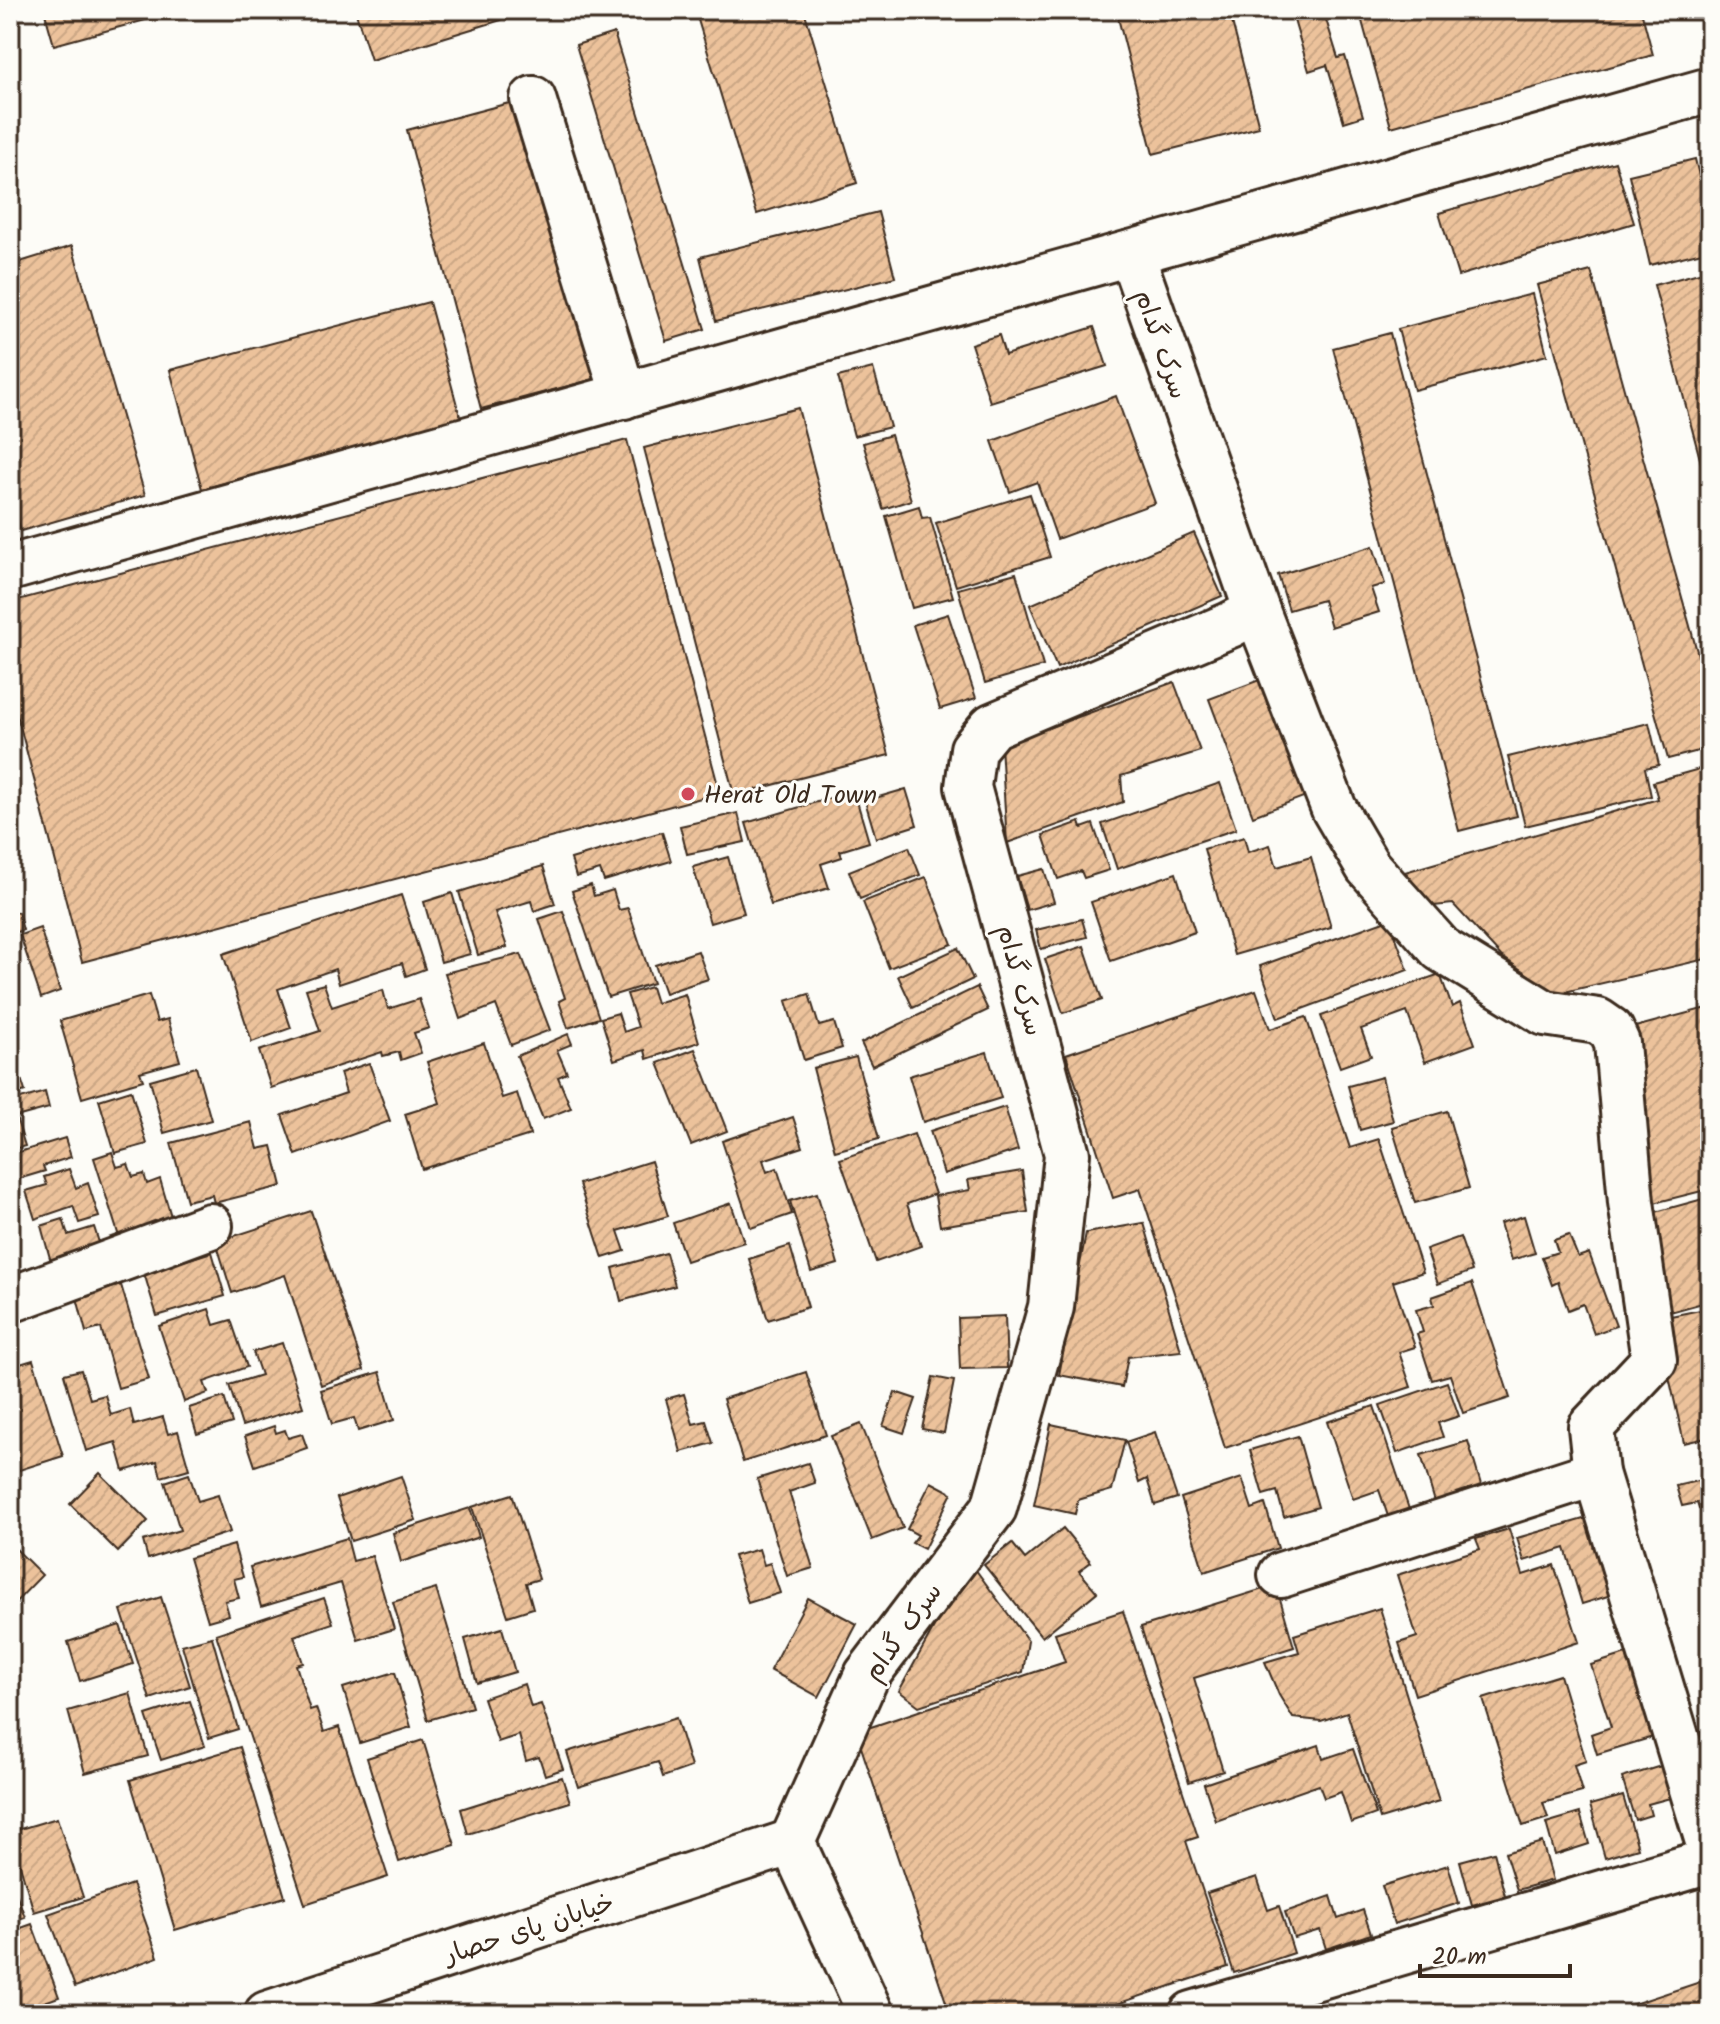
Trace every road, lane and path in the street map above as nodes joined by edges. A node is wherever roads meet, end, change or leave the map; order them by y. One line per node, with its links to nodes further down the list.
1 (1710, 90): 3 (street)
2 (533, 99): 4 (street)
3 (1131, 253): 4 (street); 6 (street, سرک گدام)
4 (624, 396): 5 (street)
5 (10, 568)
6 (1257, 611): 9 (street); 11 (street, سرک گدام)
7 (210, 1226): 8 (street)
8 (10, 1300)
9 (1596, 1473): 10 (street); 12 (street)
10 (1281, 1575)
11 (792, 1842): 14 (street, خیابان پای حصار); 15 (street)
12 (1710, 1848)
13 (1710, 1861): 16 (street)
14 (267, 2014)
15 (871, 2014)
16 (1192, 2014)

